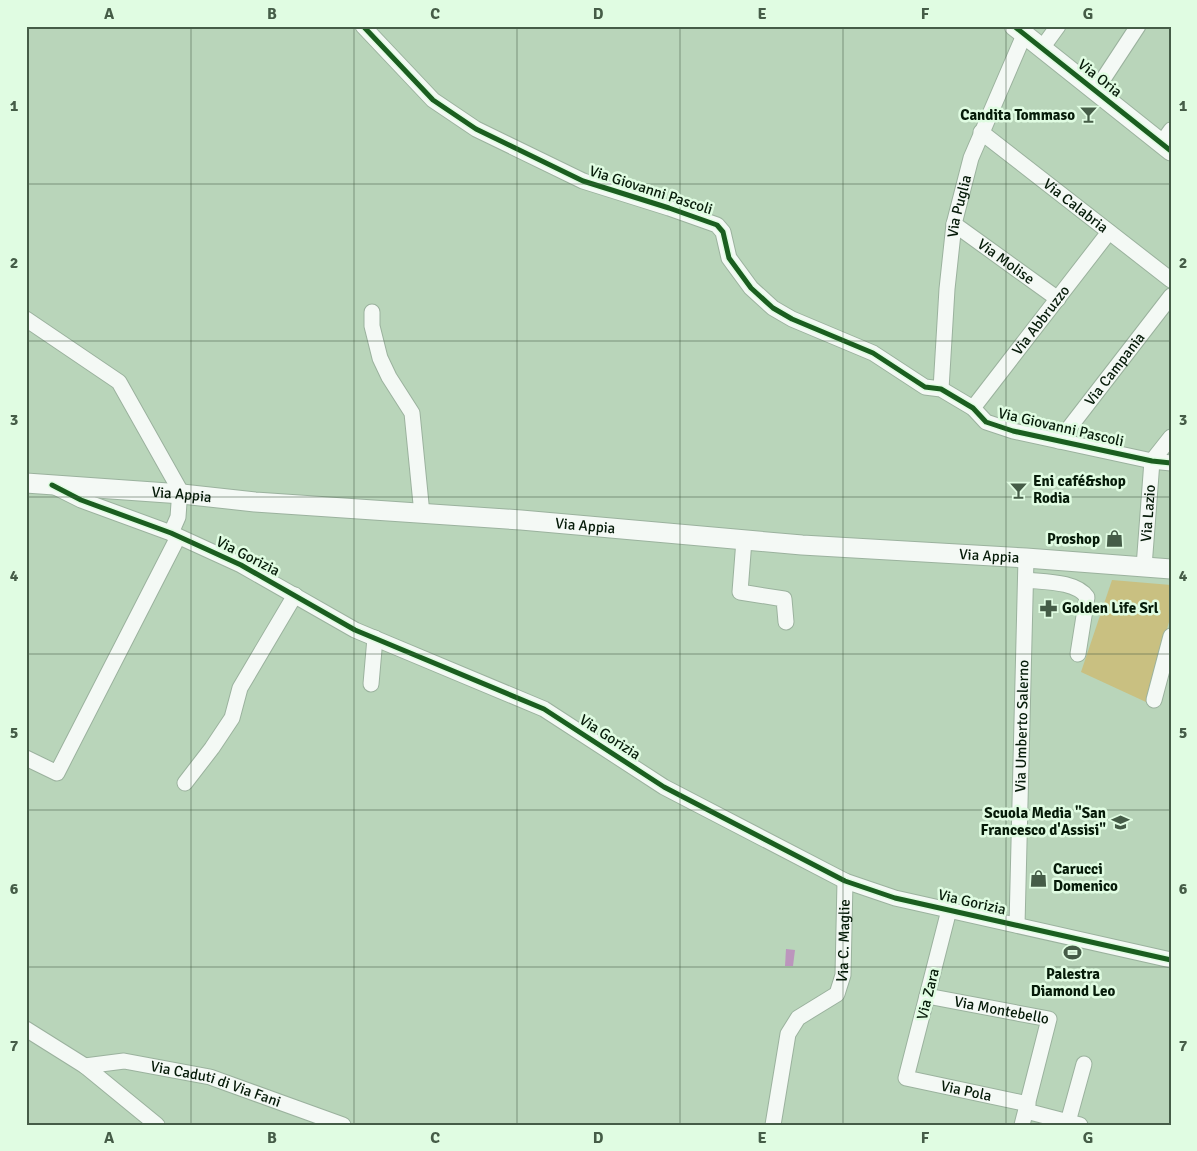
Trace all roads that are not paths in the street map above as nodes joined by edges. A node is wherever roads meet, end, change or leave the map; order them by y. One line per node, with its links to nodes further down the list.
1 (363, 26): 16 (street, Via Giovanni Pascoli)
2 (1058, 26): 5 (street)
3 (1138, 26): 6 (street)
4 (1019, 30): 5 (main road, Via Oria); 7 (street, Via Puglia)
5 (1042, 48): 6 (main road, Via Oria)
6 (1096, 90): 8 (main road, Via Oria)
7 (981, 132): 9 (street, Via Puglia); 10 (street, Via Calabria)
8 (1168, 142)
9 (954, 224): 13 (street, Via Molise); 16 (street, Via Puglia)
10 (1109, 232): 11 (street, Via Calabria); 13 (street, Via Abbruzzo)
11 (1171, 280)
12 (1171, 296): 19 (street, Via Campania)
13 (1058, 299): 17 (street, Via Abbruzzo)
14 (372, 312): 25 (street)
15 (26, 319): 24 (street)
16 (941, 389): 17 (street, Via Giovanni Pascoli)
17 (972, 408): 19 (street, Via Giovanni Pascoli)
18 (1171, 438): 20 (street)
19 (1059, 441): 20 (street, Via Giovanni Pascoli)
20 (1152, 461): 21 (street, Via Giovanni Pascoli); 29 (street, Via Lazio)
21 (1171, 462)
22 (26, 483): 23 (main road, Via Appia)
23 (52, 486): 24 (main road, Via Appia); 26 (street, Via Gorizia)
24 (182, 494): 25 (main road, Via Appia); 26 (street)
25 (422, 514): 27 (main road, Via Appia)
26 (175, 535): 32 (street, Via Gorizia); 40 (street)
27 (744, 540): 28 (main road, Via Appia); 33 (street)
28 (1026, 558): 29 (main road, Via Appia); 31 (street, Via Umberto Salerno)
29 (1144, 567): 30 (main road, Via Appia)
30 (1171, 569)
31 (1026, 580): 36 (street); 44 (street, Via Umberto Salerno)
32 (295, 595): 35 (street, Via Gorizia); 41 (street)
33 (786, 622)
34 (1171, 636): 37 (street)
35 (375, 638): 38 (street); 42 (street, Via Gorizia)
36 (1078, 654)
37 (1167, 667): 39 (street)
38 (371, 684)
39 (1154, 700)
40 (26, 758)
41 (185, 783)
42 (845, 881): 43 (street, Via Gorizia); 55 (street, Via C. Maglie)
43 (949, 910): 44 (street, Via Gorizia); 46 (street, Via Zara)
44 (1017, 925): 45 (street, Via Gorizia)
45 (1171, 960)
46 (927, 996): 50 (street, Via Zara); 51 (street, Via Montebello)
47 (26, 1029): 49 (street)
48 (1084, 1064): 52 (street)
49 (85, 1066): 53 (street); 54 (street, Via Caduti di Via Fani)
50 (906, 1078): 51 (street, Via Pola)
51 (1025, 1113): 52 (street, Via Pola)
52 (1074, 1123)
53 (156, 1125)
54 (343, 1125)
55 (773, 1125)

